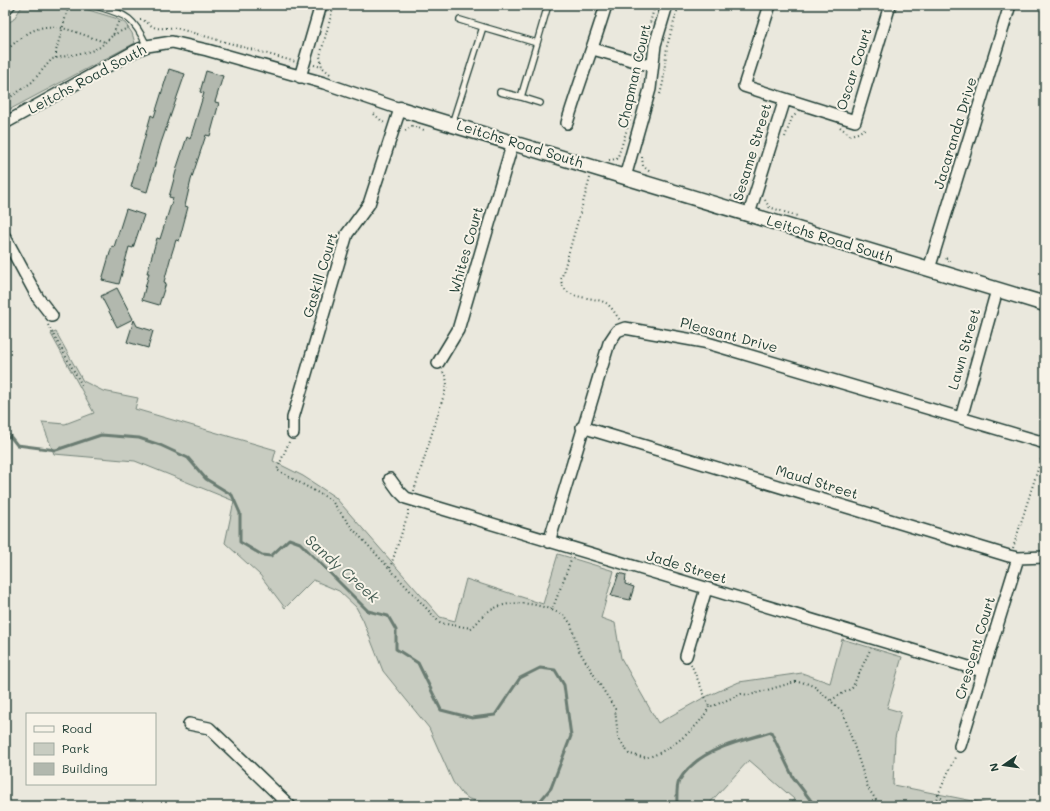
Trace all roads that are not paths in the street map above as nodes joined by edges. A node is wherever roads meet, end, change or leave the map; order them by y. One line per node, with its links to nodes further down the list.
1 (13, 5): 10 (lane)
2 (93, 5): 14 (lane)
3 (321, 5): 17 (street)
4 (548, 5): 13 (lane)
5 (606, 5): 15 (street)
6 (667, 5): 16 (street, Chapman Court)
7 (770, 5): 20 (street)
8 (890, 5): 20 (street, Oscar Court)
9 (1010, 5): 30 (street, Jacaranda Drive)
10 (5, 14)
11 (460, 20): 12 (lane)
12 (483, 27): 13 (lane); 25 (lane)
13 (537, 43): 19 (lane)
14 (147, 46): 17 (street, Leitchs Road South); 23 (street, Leitchs Road South)
15 (593, 49): 16 (street); 24 (street)
16 (647, 64): 27 (street, Chapman Court)
17 (300, 77): 22 (street, Leitchs Road South)
18 (500, 92): 19 (lane)
19 (521, 97): 21 (lane)
20 (785, 99): 28 (street, Sesame Street)
21 (540, 103)
22 (400, 109): 25 (street, Leitchs Road South); 37 (street, Gaskill Court)
23 (5, 123)
24 (567, 123)
25 (452, 124): 26 (street, Leitchs Road South)
26 (513, 142): 27 (street, Leitchs Road South); 34 (street, Whites Court)
27 (625, 177): 28 (street, Leitchs Road South)
28 (748, 214): 30 (street, Leitchs Road South)
29 (5, 237): 33 (street)
30 (929, 269): 31 (street, Leitchs Road South)
31 (997, 290): 32 (street, Leitchs Road South); 35 (street, Lawn Street)
32 (1045, 304)
33 (52, 316)
34 (438, 363)
35 (961, 418): 36 (street, Pleasant Drive); 38 (street, Pleasant Drive)
36 (582, 427): 40 (street); 41 (street, Maud Street)
37 (293, 433)
38 (1045, 443)
39 (390, 479): 40 (street, Jade Street)
40 (549, 542): 43 (street, Jade Street)
41 (1014, 557): 42 (street, Maud Street); 45 (street, Crescent Court)
42 (1045, 557)
43 (706, 589): 44 (street); 45 (street, Jade Street)
44 (686, 656)
45 (982, 671): 47 (street, Crescent Court)
46 (189, 724): 48 (street)
47 (960, 746)
48 (290, 806)

